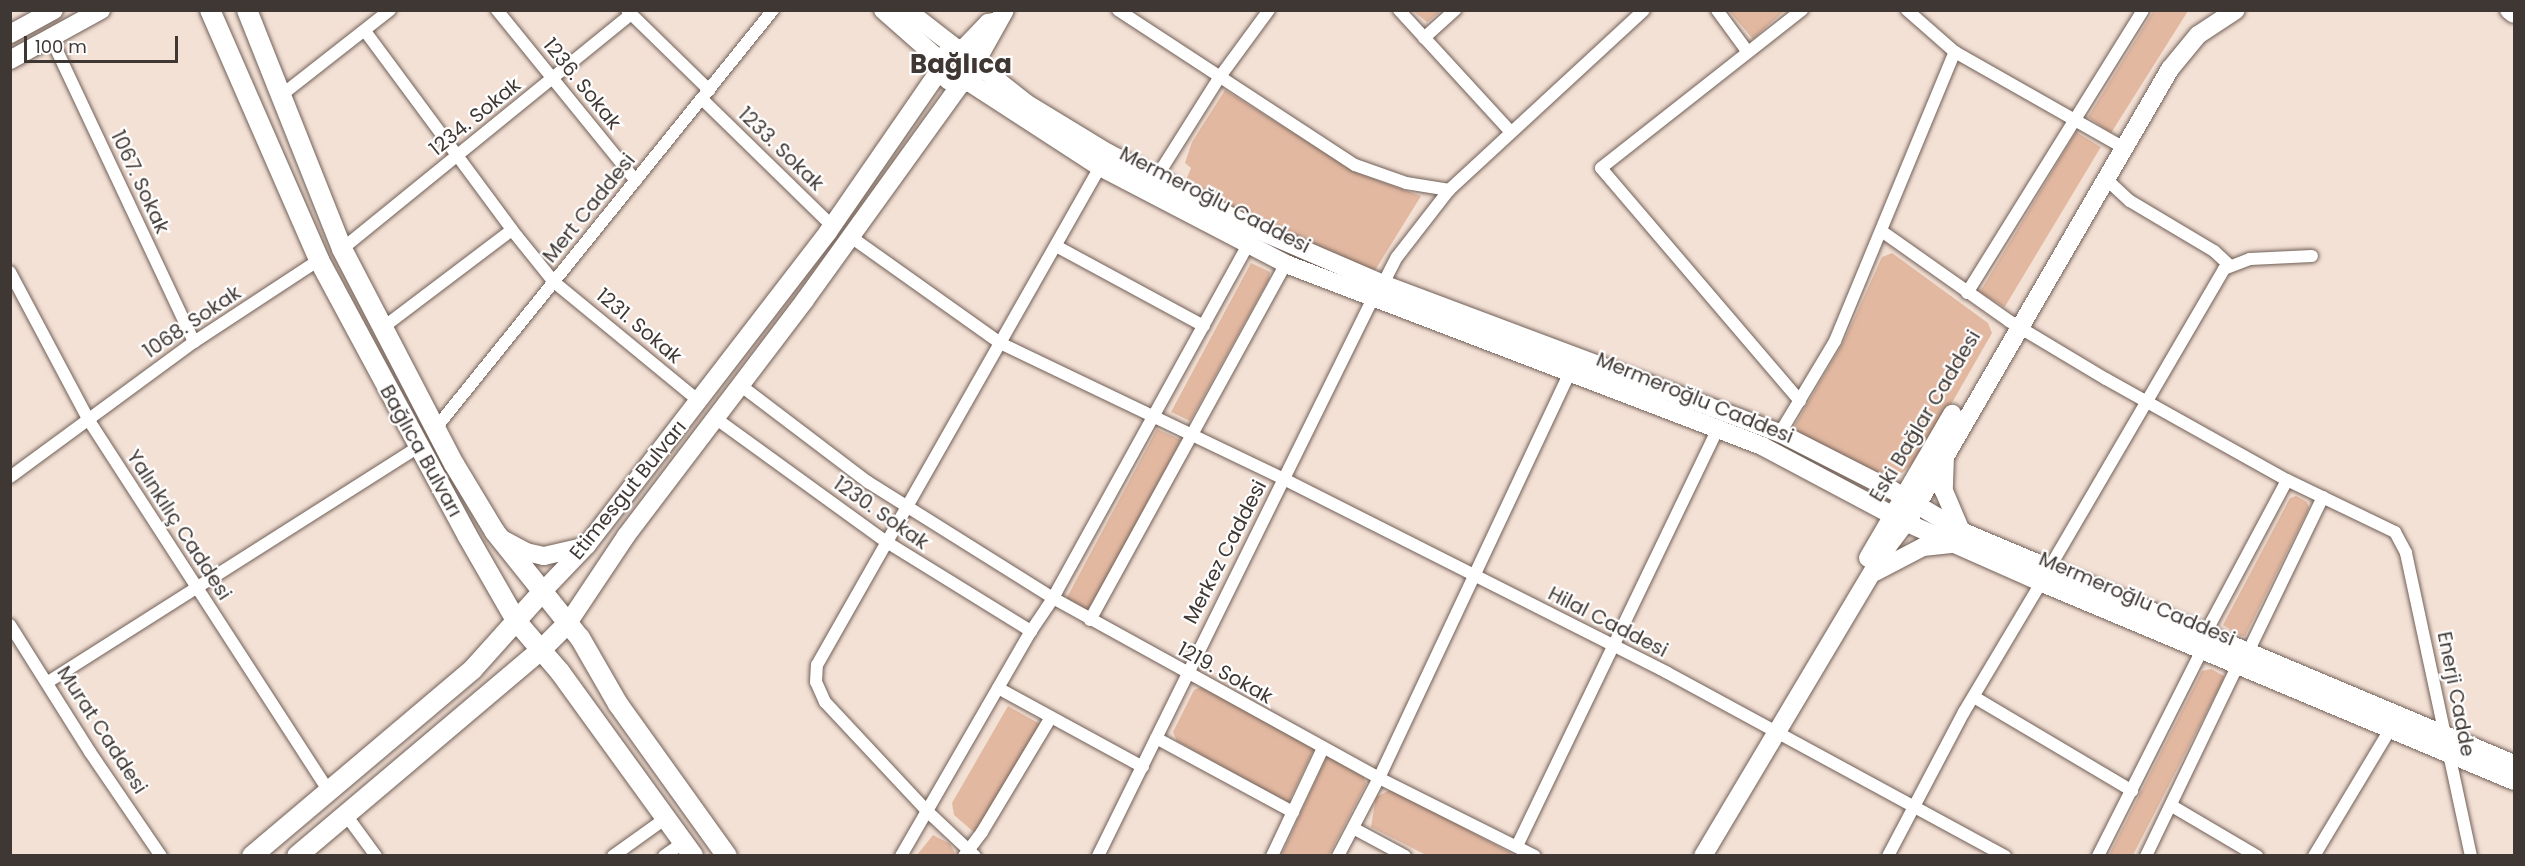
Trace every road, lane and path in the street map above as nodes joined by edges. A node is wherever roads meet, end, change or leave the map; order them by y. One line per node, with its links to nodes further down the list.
1 (54, 10): 26 (main road)
2 (100, 10): 27 (main road)
3 (210, 10): 56 (main road, Bağlıca Bulvarı)
4 (247, 10): 38 (main road, Bağlıca Bulvarı)
5 (390, 10): 25 (street)
6 (497, 10): 35 (street, 1236. Sokak)
7 (773, 10): 37 (street, Mert Caddesi)
8 (883, 10): 33 (main road, Mermeroğlu Caddesi)
9 (907, 10): 31 (main road, Mermeroğlu Caddesi)
10 (1118, 10): 34 (street)
11 (1269, 10): 34 (street)
12 (1399, 10): 28 (street)
13 (1455, 10): 28 (street)
14 (1644, 10): 40 (street, Merkez Caddesi)
15 (1717, 10): 29 (street)
16 (1802, 10): 29 (street)
17 (2143, 10): 39 (street)
18 (2212, 10): 41 (main road, Eski Bağlar Caddesi)
19 (2236, 10): 41 (main road, Eski Bağlar Caddesi)
20 (2509, 10): 23 (main road)
21 (1908, 11): 30 (street)
22 (628, 12): 35 (street, 1234. Sokak); 37 (street, 1233. Sokak)
23 (2514, 14)
24 (1001, 16): 31 (main road)
25 (365, 31): 38 (street); 42 (street, 1231. Sokak)
26 (10, 34)
27 (51, 38): 32 (main road); 66 (street, 1067. Sokak)
28 (1424, 38): 40 (street)
29 (1747, 51): 71 (street)
30 (1955, 52): 39 (street); 50 (street)
31 (969, 55): 33 (main road, Etimesgut Bulvarı); 36 (main road, Etimesgut Bulvarı); 44 (main road, Mermeroğlu Caddesi)
32 (10, 60)
33 (941, 65): 36 (main road, Mermeroğlu Caddesi); 48 (main road, Etimesgut Bulvarı)
34 (1219, 78): 44 (street); 47 (street)
35 (553, 79): 42 (street, 1234. Sokak); 46 (street, 1236. Sokak)
36 (964, 84): 43 (main road, Mermeroğlu Caddesi); 51 (main road, Etimesgut Bulvarı)
37 (705, 95): 46 (street, Mert Caddesi); 48 (street, 1233. Sokak)
38 (279, 97): 54 (main road, Bağlıca Bulvarı)
39 (2074, 119): 41 (street); 62 (street)
40 (1509, 130): 47 (street, Merkez Caddesi)
41 (2118, 144): 45 (main road, Eski Bağlar Caddesi); 63 (main road, Eski Bağlar Caddesi)
42 (458, 157): 49 (street, 1231. Sokak); 54 (street, 1234. Sokak)
43 (1100, 167): 52 (street); 53 (main road, Mermeroğlu Caddesi)
44 (1156, 178): 61 (main road, Mermeroğlu Caddesi)
45 (2104, 178): 58 (street); 63 (main road, Eski Bağlar Caddesi)
46 (636, 181): 60 (street, Mert Caddesi)
47 (1449, 190): 61 (street, Merkez Caddesi)
48 (832, 226): 70 (main road, Etimesgut Bulvarı)
49 (512, 230): 60 (street, 1231. Sokak); 65 (street)
50 (1883, 232): 62 (street); 71 (street)
51 (851, 237): 67 (street, Hilal Caddesi); 69 (main road, Etimesgut Bulvarı)
52 (1056, 246): 64 (street); 67 (street)
53 (1247, 247): 57 (main road, Mermeroğlu Caddesi); 64 (street)
54 (342, 249): 65 (main road, Bağlıca Bulvarı)
55 (2312, 256): 58 (street)
56 (319, 260): 66 (street, 1068. Sokak); 80 (main road, Bağlıca Bulvarı)
57 (1286, 264): 61 (main road, Mermeroğlu Caddesi); 79 (street)
58 (2228, 264): 72 (street)
59 (10, 272): 74 (street, Yalınkılıç Caddesi)
60 (554, 282): 70 (street, 1231. Sokak); 77 (street, Mert Caddesi)
61 (1378, 291): 68 (main road, Mermeroğlu Caddesi); 78 (main road, Mermeroğlu Caddesi); 83 (street, Merkez Caddesi)
62 (1967, 293): 63 (street)
63 (2013, 324): 72 (street); 81 (main road, Eski Bağlar Caddesi); 86 (main road, Eski Bağlar Caddesi)
64 (1204, 326): 73 (street)
65 (381, 329): 77 (main road, Bağlıca Bulvarı)
66 (194, 342): 74 (street, 1068. Sokak)
67 (1000, 343): 73 (street, Hilal Caddesi); 87 (street)
68 (1570, 373): 76 (main road, Mermeroğlu Caddesi); 93 (street)
69 (740, 385): 75 (main road, Etimesgut Bulvarı); 87 (street, 1219. Sokak)
70 (699, 401): 92 (main road, Etimesgut Bulvarı)
71 (1800, 401): 78 (street)
72 (2147, 402): 84 (street); 95 (street)
73 (1156, 417): 79 (street, Hilal Caddesi); 98 (street)
74 (88, 418): 82 (street, 1068. Sokak); 96 (street, Yalınkılıç Caddesi)
75 (715, 418): 91 (street, 1230. Sokak); 101 (main road, Etimesgut Bulvarı)
76 (1719, 427): 88 (main road, Mermeroğlu Caddesi); 105 (street)
77 (435, 429): 89 (main road, Bağlıca Bulvarı)
78 (1780, 433): 86 (main road, Mermeroğlu Caddesi)
79 (1192, 435): 83 (street, Hilal Caddesi); 99 (street)
80 (417, 448): 96 (street); 100 (main road, Bağlıca Bulvarı)
81 (1946, 449): 86 (main road, Eski Bağlar Caddesi); 90 (main road)
82 (10, 477)
83 (1284, 479): 93 (street, Hilal Caddesi); 110 (street, Merkez Caddesi)
84 (2287, 480): 85 (street); 104 (street)
85 (2323, 497): 108 (street); 118 (street, Enerji Cadde)
86 (1909, 499): 88 (main road, Eski Bağlar Caddesi); 90 (main road, Mermeroğlu Caddesi)
87 (905, 507): 91 (street); 98 (street, 1219. Sokak)
88 (1898, 519): 90 (main road, Mermeroğlu Caddesi); 94 (main road); 115 (main road, Eski Bağlar Caddesi)
89 (495, 532): 92 (main road); 97 (main road, Bağlıca Bulvarı)
90 (1958, 537): 94 (main road); 95 (main road, Mermeroğlu Caddesi)
91 (885, 541): 103 (street, 1230. Sokak); 128 (street)
92 (587, 545): 97 (main road, Etimesgut Bulvarı)
93 (1474, 575): 105 (street, Hilal Caddesi); 122 (street)
94 (1871, 575): 115 (main road)
95 (2046, 575): 104 (main road, Mermeroğlu Caddesi); 107 (main road, Mermeroğlu Caddesi); 113 (street)
96 (196, 587): 111 (street); 124 (street, Yalınkılıç Caddesi)
97 (543, 591): 100 (main road, Etimesgut Bulvarı); 101 (main road, Bağlıca Bulvarı)
98 (1053, 598): 99 (street, 1219. Sokak); 103 (street)
99 (1090, 620): 110 (street, 1219. Sokak)
100 (517, 622): 106 (main road, Bağlıca Bulvarı); 124 (main road, Etimesgut Bulvarı)
101 (568, 623): 106 (main road, Etimesgut Bulvarı); 142 (main road, Bağlıca Bulvarı)
102 (10, 625): 111 (street, Murat Caddesi)
103 (1031, 631): 112 (street)
104 (2206, 632): 108 (main road, Mermeroğlu Caddesi)
105 (1612, 645): 115 (street, Hilal Caddesi); 133 (street)
106 (541, 650): 130 (main road, Etimesgut Bulvarı); 131 (main road, Bağlıca Bulvarı)
107 (2202, 650): 109 (main road, Mermeroğlu Caddesi); 125 (street)
108 (2249, 650): 118 (main road, Mermeroğlu Caddesi)
109 (2238, 666): 116 (main road, Mermeroğlu Caddesi); 127 (street)
110 (1185, 674): 117 (street, Merkez Caddesi); 119 (street, 1219. Sokak)
111 (48, 682): 136 (street, Murat Caddesi)
112 (998, 688): 114 (street); 128 (street)
113 (1974, 697): 125 (street); 126 (street)
114 (1051, 717): 121 (street); 135 (street)
115 (1773, 728): 126 (street, Hilal Caddesi); 149 (main road, Eski Bağlar Caddesi); 150 (main road)
116 (2391, 728): 118 (main road, Mermeroğlu Caddesi); 156 (street)
117 (1156, 738): 121 (street, Merkez Caddesi); 129 (street)
118 (2446, 743): 120 (main road, Mermeroğlu Caddesi); 123 (main road, Mermeroğlu Caddesi); 157 (street, Enerji Cadde)
119 (1323, 748): 122 (street, 1219. Sokak); 129 (street)
120 (2514, 764)
121 (1143, 767): 144 (street, Merkez Caddesi)
122 (1379, 778): 132 (street); 133 (street, 1219. Sokak)
123 (2514, 781)
124 (329, 791): 137 (main road, Etimesgut Bulvarı)
125 (2132, 791): 153 (street)
126 (1913, 804): 151 (street); 152 (street, Hilal Caddesi)
127 (2172, 806): 154 (street); 155 (street)
128 (927, 811): 135 (street); 143 (street)
129 (1293, 812): 145 (street)
130 (346, 815): 138 (main road, Etimesgut Bulvarı); 139 (street)
131 (666, 818): 134 (main road, Bağlıca Bulvarı); 140 (street)
132 (1353, 828): 146 (street); 147 (street)
133 (1517, 846): 148 (street, 1219. Sokak)
134 (688, 849): 141 (street)
135 (970, 854)
136 (161, 855)
137 (252, 855)
138 (297, 855)
139 (376, 855)
140 (613, 855)
141 (664, 855)
142 (727, 855)
143 (900, 855)
144 (1098, 855)
145 (1272, 855)
146 (1338, 855)
147 (1405, 855)
148 (1535, 855)
149 (1691, 855)
150 (1703, 855)
151 (1888, 855)
152 (2005, 855)
153 (2098, 855)
154 (2146, 855)
155 (2257, 855)
156 (2313, 855)
157 (2471, 855)

